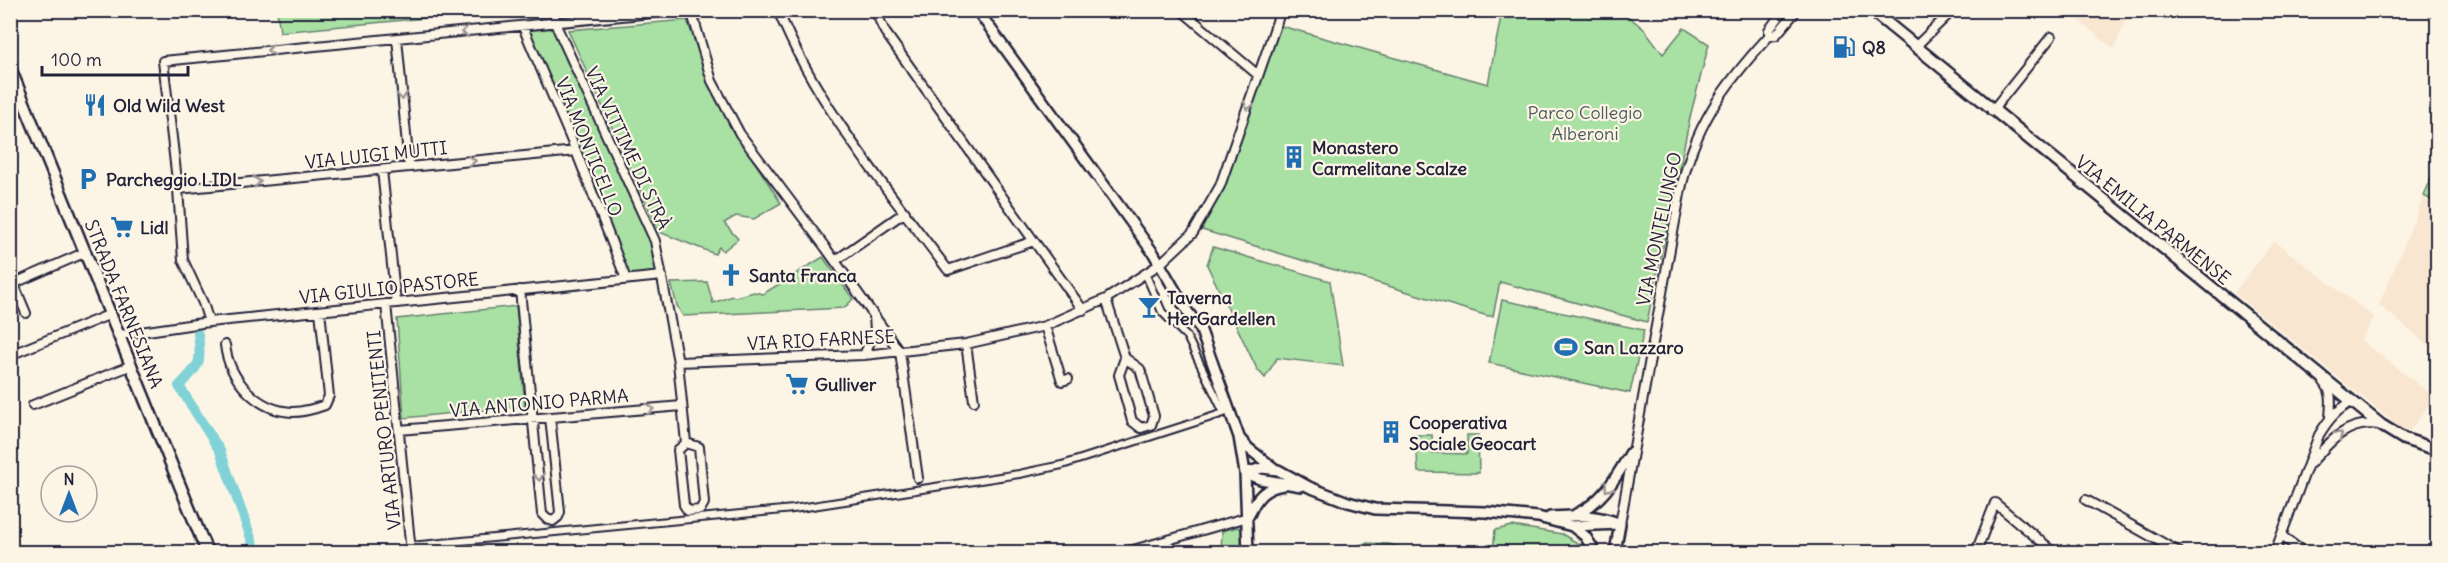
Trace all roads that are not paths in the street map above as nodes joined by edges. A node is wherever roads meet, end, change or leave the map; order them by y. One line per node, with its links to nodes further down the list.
1 (554, 10): 13 (street, VIA VITTIME DI STRÀ)
2 (683, 10): 13 (street)
3 (691, 10): 29 (street)
4 (778, 10): 26 (street)
5 (875, 10): 27 (street)
6 (977, 10): 30 (street)
7 (1181, 10): 20 (street)
8 (1281, 10): 20 (street, VIA RIO FARNESE)
9 (1784, 10): 15 (street, VIA MONTELUNGO)
10 (1797, 10): 15 (street, VIA MONTELUNGO)
11 (1871, 10): 18 (main road, VIA EMILIA PARMENSE)
12 (1953, 10): 18 (street)
13 (555, 23): 14 (street); 32 (street, VIA VITTIME DI STRÀ)
14 (523, 27): 17 (street, one-way to 17); 22 (street, VIA MONTICELLO)
15 (1769, 36): 70 (street, VIA MONTELUNGO)
16 (2051, 37): 21 (street)
17 (397, 38): 23 (street, one-way to 23); 25 (street, one-way to 25)
18 (1915, 47): 21 (main road, VIA EMILIA PARMENSE)
19 (10, 68): 28 (main road, STRADA FARNESIANA)
20 (1258, 75): 30 (street, VIA RIO FARNESE, one-way to 30)
21 (1992, 111): 55 (main road, VIA EMILIA PARMENSE)
22 (576, 151): 23 (street, VIA LUIGI MUTTI, one-way to 22); 33 (street, VIA MONTICELLO)
23 (409, 167): 24 (street, VIA LUIGI MUTTI)
24 (382, 170): 25 (street, VIA LUIGI MUTTI, one-way to 24); 37 (street)
25 (178, 189): 44 (street)
26 (904, 212): 27 (street); 29 (street)
27 (1034, 241): 40 (street)
28 (86, 252): 34 (street); 42 (main road, STRADA FARNESIANA)
29 (835, 261): 43 (street)
30 (1160, 264): 31 (street, VIA RIO FARNESE); 66 (street)
31 (1145, 273): 36 (street, VIA RIO FARNESE); 85 (street)
32 (662, 276): 33 (street, VIA GIULIO PASTORE); 53 (street, VIA VITTIME DI STRÀ)
33 (626, 279): 35 (street, VIA GIULIO PASTORE)
34 (12, 281): 41 (street)
35 (520, 290): 37 (street, VIA GIULIO PASTORE); 63 (street)
36 (1106, 299): 40 (street, VIA RIO FARNESE); 52 (street)
37 (396, 303): 38 (street, VIA GIULIO PASTORE)
38 (386, 304): 39 (street, VIA GIULIO PASTORE); 65 (street, VIA ARTURO PENITENTI)
39 (320, 310): 44 (street, VIA GIULIO PASTORE); 48 (street)
40 (1083, 310): 45 (street, VIA RIO FARNESE)
41 (26, 313)
42 (111, 314): 46 (main road, STRADA FARNESIANA); 50 (street)
43 (873, 315): 49 (street); 51 (street)
44 (209, 322): 46 (street, VIA GIULIO PASTORE)
45 (1045, 326): 47 (street, VIA RIO FARNESE); 56 (street)
46 (120, 334): 54 (main road, STRADA FARNESIANA)
47 (966, 344): 49 (street, VIA RIO FARNESE); 57 (street)
48 (225, 345)
49 (900, 352): 51 (street, VIA RIO FARNESE); 75 (street)
50 (10, 355)
51 (864, 355): 53 (street, VIA RIO FARNESE)
52 (1125, 358): 52 (street)
53 (678, 362): 60 (street, VIA VITTIME DI STRÀ)
54 (132, 365): 59 (street); 86 (main road, STRADA FARNESIANA)
55 (2317, 374): 58 (main road, VIA EMILIA PARMENSE); 62 (street)
56 (1068, 379)
57 (974, 401)
58 (2352, 402): 62 (street); 64 (main road, VIA EMILIA PARMENSE)
59 (33, 405)
60 (682, 406): 61 (street, VIA ANTONIO PARMA, one-way to 60); 67 (street, VIA VITTIME DI STRÀ)
61 (550, 417): 63 (street, VIA ANTONIO PARMA); 63 (street, one-way to 61)
62 (2330, 417): 72 (street)
63 (533, 419): 65 (street, VIA ANTONIO PARMA)
64 (2381, 425): 68 (main road, VIA EMILIA PARMENSE); 72 (street, one-way to 64)
65 (399, 430): 85 (street, VIA ARTURO PENITENTI)
66 (1239, 437): 73 (street); 74 (street)
67 (686, 443): 67 (street, VIA VITTIME DI STRÀ)
68 (2420, 446): 69 (main road, VIA EMILIA PARMENSE); 71 (main road, VIA EMILIA PARMENSE)
69 (2438, 450)
70 (1631, 452): 79 (street, one-way to 79); 82 (street, VIA MONTELUNGO)
71 (2438, 459)
72 (2308, 467): 84 (street)
73 (1278, 471): 74 (street); 77 (street)
74 (1245, 473): 76 (street); 80 (street)
75 (918, 478)
76 (1287, 484): 77 (street); 80 (street)
77 (1309, 487): 81 (street)
78 (2086, 500): 93 (street)
79 (1576, 514): 81 (street); 82 (street)
80 (1248, 517): 87 (street); 88 (street)
81 (1538, 517): 83 (street)
82 (1620, 524): 83 (street); 90 (street)
83 (1572, 526): 89 (street)
84 (2282, 536): 94 (street); 95 (street)
85 (411, 549)
86 (207, 552)
87 (1126, 552)
88 (1248, 552)
89 (1595, 552)
90 (1615, 552)
91 (1976, 552): 92 (street)
92 (2054, 552)
93 (2179, 552)
94 (2275, 552)
95 (2303, 552)

